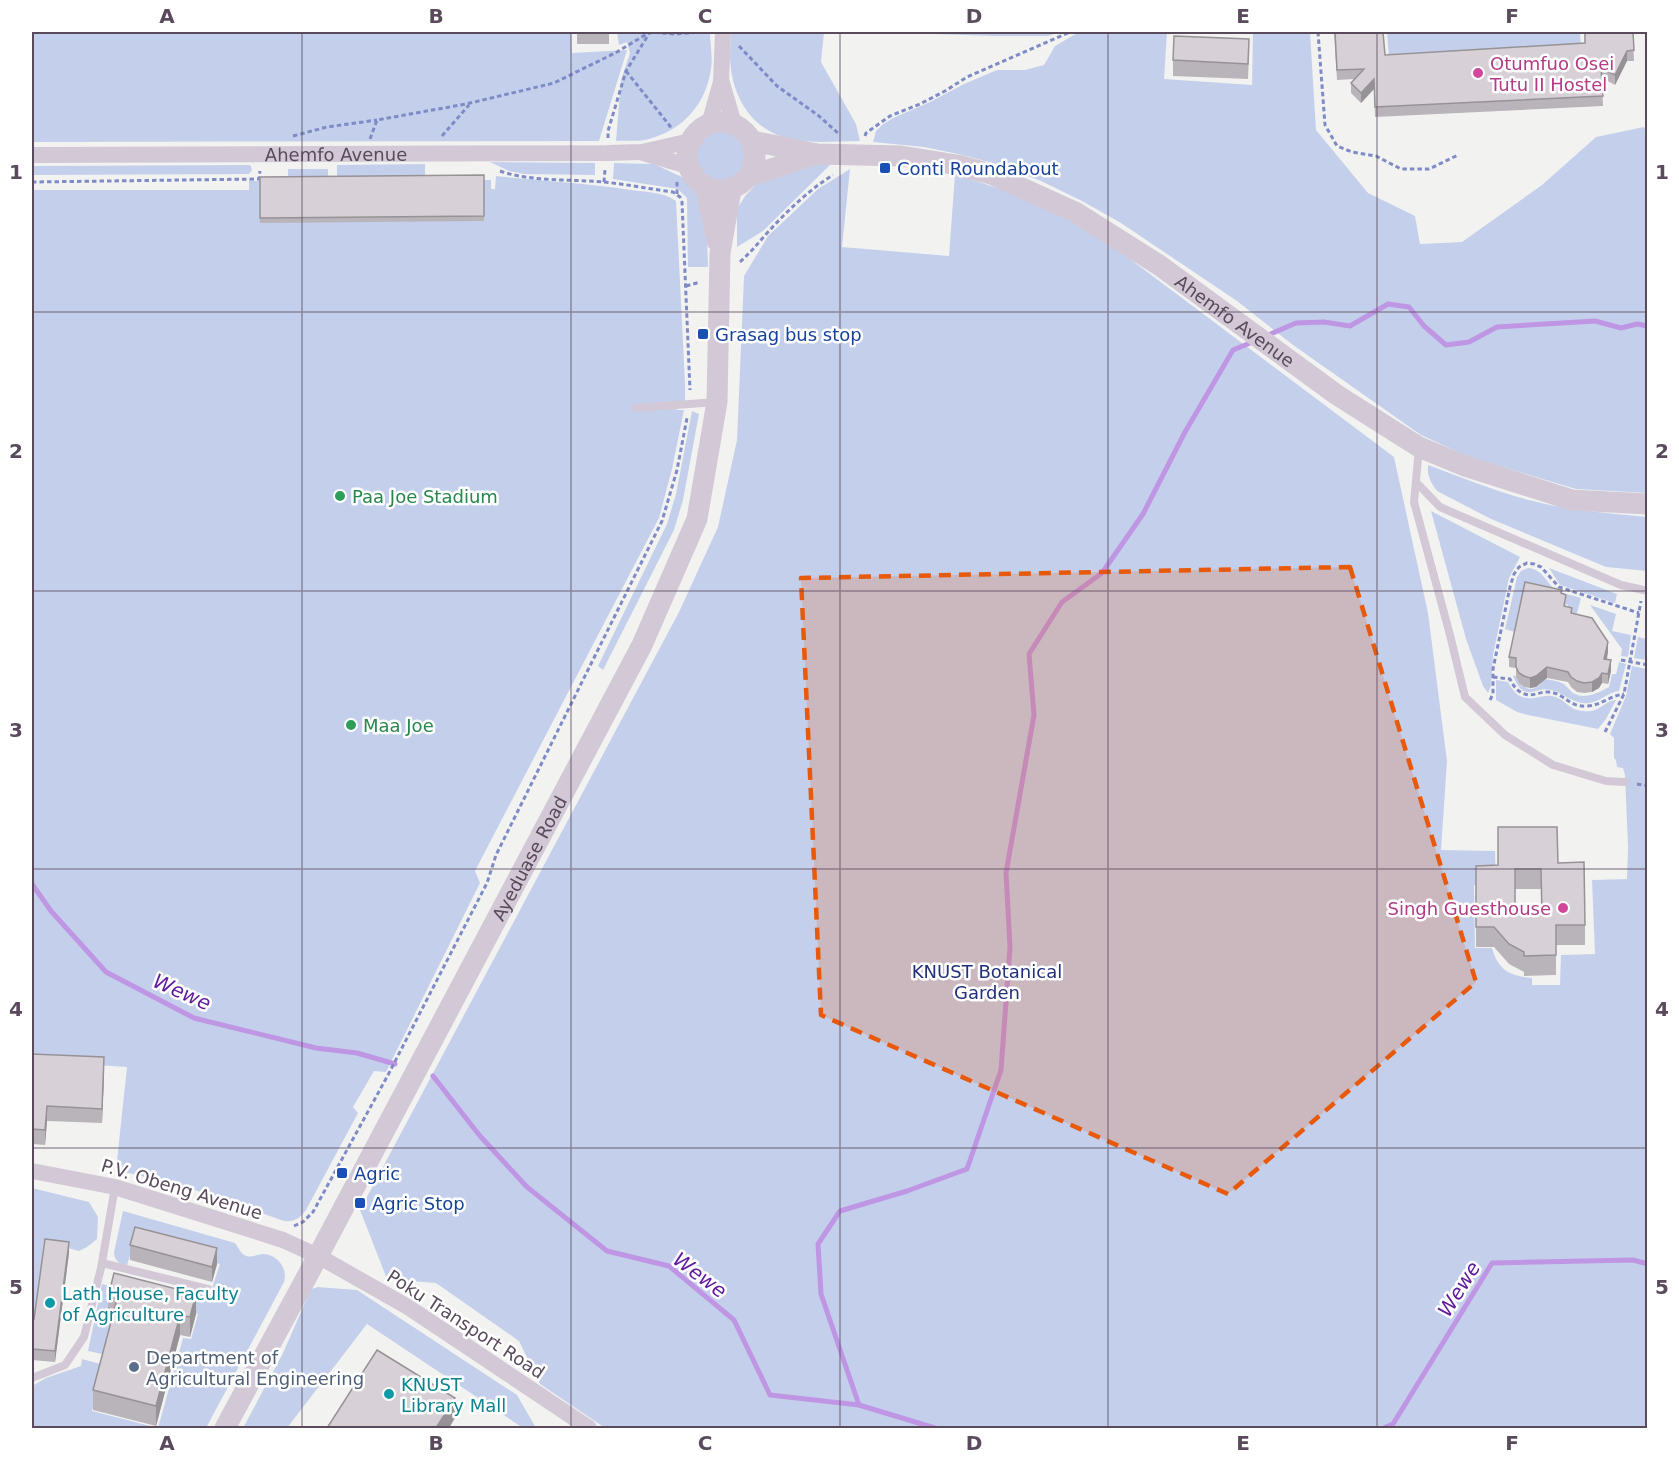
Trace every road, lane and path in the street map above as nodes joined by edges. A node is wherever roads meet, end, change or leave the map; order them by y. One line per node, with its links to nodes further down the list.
1 (650, 32): 2 (path); 6 (path); 8 (path)
2 (700, 32)
3 (1070, 32): 21 (path)
4 (1318, 32): 20 (path)
5 (727, 35): 7 (street); 21 (path)
6 (626, 71): 13 (path); 15 (path)
7 (721, 82): 9 (street); 10 (street)
8 (377, 120): 11 (path); 19 (path)
9 (709, 124): 10 (street); 13 (street)
10 (734, 124): 12 (street)
11 (286, 138)
12 (752, 141): 17 (street, Ahemfo Avenue); 25 (street)
13 (683, 143): 14 (street, Ahemfo Avenue); 22 (street)
14 (642, 152): 15 (street, Ahemfo Avenue); 22 (street, Ahemfo Avenue)
15 (607, 153): 19 (street, Ahemfo Avenue); 27 (path)
16 (261, 154): 18 (street, Ahemfo Avenue); 19 (street, Ahemfo Avenue); 26 (path)
17 (817, 154): 21 (street, Ahemfo Avenue); 25 (street, Ahemfo Avenue)
18 (32, 155)
19 (365, 155)
20 (1458, 155)
21 (863, 156): 36 (street, Ahemfo Avenue)
22 (688, 166): 28 (street)
23 (498, 171): 27 (path)
24 (833, 174): 31 (path)
25 (750, 176): 29 (street)
26 (32, 182)
27 (604, 182): 32 (path)
28 (706, 188): 29 (street); 30 (street, Ayeduase Road)
29 (731, 190): 30 (street, Ayeduase Road)
30 (720, 253): 31 (street, Ayeduase Road)
31 (720, 277): 32 (path); 33 (street, Ayeduase Road)
32 (685, 286): 34 (path)
33 (717, 402): 34 (lane); 52 (street, Ayeduase Road)
34 (690, 403): 35 (lane); 51 (path)
35 (636, 408)
36 (1419, 447): 37 (lane); 38 (street, Ahemfo Avenue)
37 (1416, 482): 39 (lane); 48 (lane)
38 (1647, 504)
39 (1645, 590): 40 (path)
40 (1639, 613): 42 (path); 44 (path)
41 (1621, 660): 42 (path)
42 (1630, 662): 43 (path); 45 (path)
43 (1647, 665)
44 (1493, 677): 45 (path); 46 (path)
45 (1624, 694): 47 (path)
46 (1490, 700)
47 (1605, 732)
48 (1625, 782)
49 (32, 1171): 50 (street, P.V. Obeng Avenue)
50 (116, 1186): 51 (street, P.V. Obeng Avenue); 53 (lane)
51 (283, 1240): 52 (street, P.V. Obeng Avenue)
52 (318, 1256): 56 (street, Ayeduase Road); 57 (street, Poku Transport Road)
53 (102, 1263): 54 (lane); 55 (lane)
54 (208, 1289)
55 (32, 1378)
56 (225, 1428)
57 (589, 1428)

